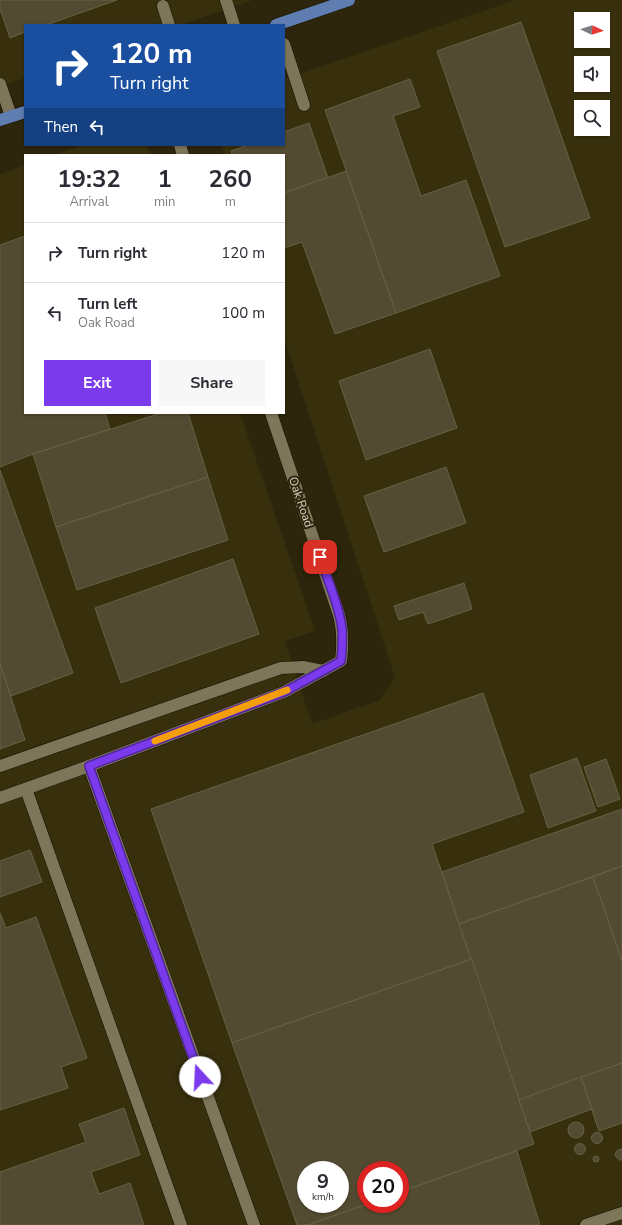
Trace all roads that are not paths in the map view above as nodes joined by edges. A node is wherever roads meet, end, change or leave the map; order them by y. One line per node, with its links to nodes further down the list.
1 (226, 0): 5 (street)
2 (349, 0): 6 (main road)
3 (163, 6): 4 (street)
4 (169, 24)
5 (234, 24)
6 (280, 24)
7 (285, 47): 9 (street)
8 (0, 84): 11 (street)
9 (304, 105)
10 (24, 112): 11 (main road)
11 (6, 118)
12 (271, 414): 13 (street, Oak Road)
13 (323, 670): 14 (street); 15 (street)
14 (0, 766)
15 (89, 766): 16 (street); 20 (street)
16 (26, 789): 17 (street); 19 (street)
17 (0, 798)
18 (622, 1213): 21 (street)
19 (181, 1225)
20 (254, 1225)
21 (586, 1225)

